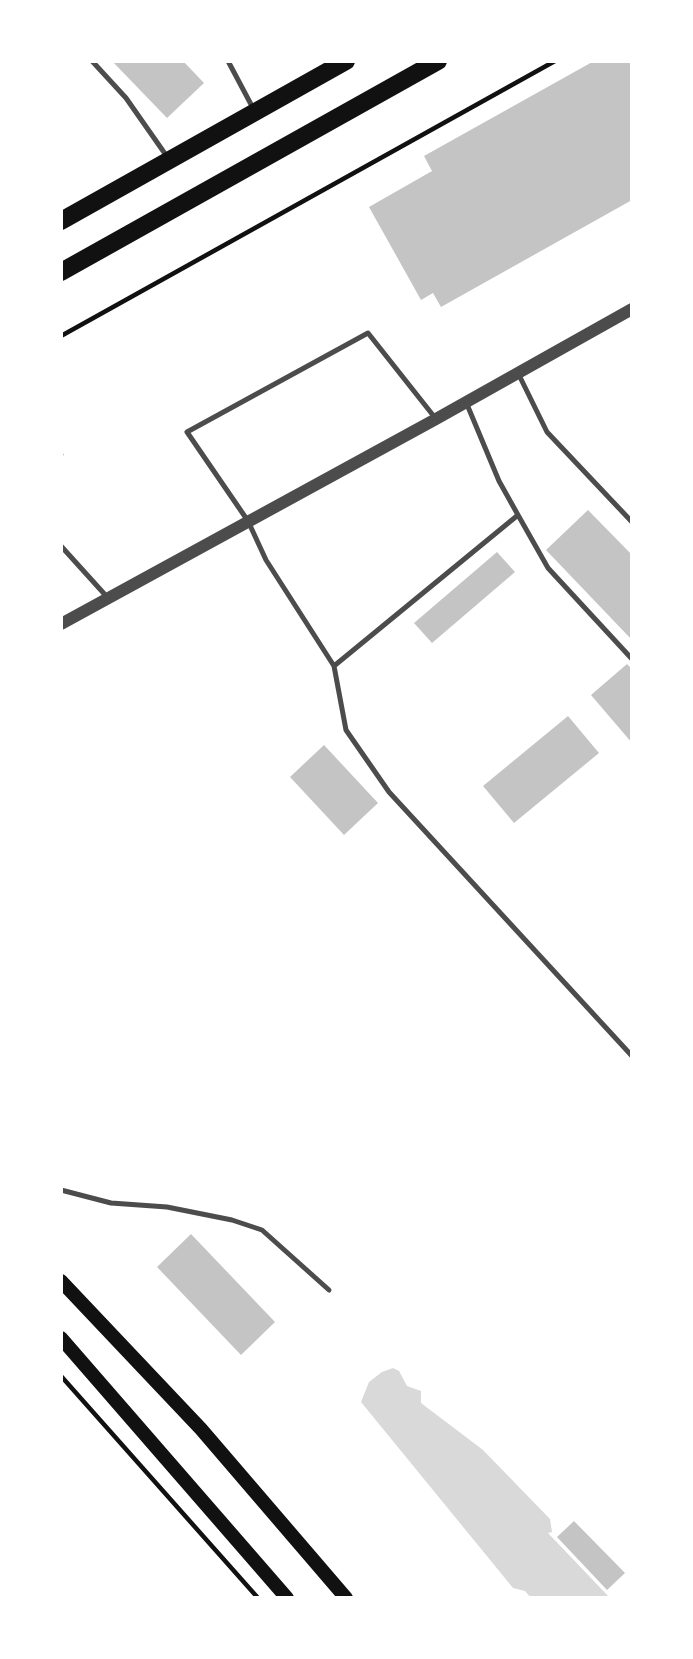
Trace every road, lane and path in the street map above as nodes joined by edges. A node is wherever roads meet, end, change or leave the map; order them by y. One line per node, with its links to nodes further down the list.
1 (92, 61): 7 (lane)
2 (228, 61): 6 (lane)
3 (346, 61): 6 (main road)
4 (438, 61): 9 (main road)
5 (555, 61): 11 (path)
6 (255, 113): 7 (main road)
7 (170, 161): 8 (main road)
8 (61, 221)
9 (61, 272)
10 (632, 309): 12 (street)
11 (61, 336)
12 (518, 373): 13 (street); 17 (lane)
13 (466, 402): 14 (street); 15 (lane)
14 (436, 419): 16 (street); 16 (lane)
15 (518, 515): 21 (lane); 22 (lane)
16 (248, 522): 19 (street); 22 (lane)
17 (632, 522)
18 (61, 546): 19 (lane)
19 (108, 598): 20 (street)
20 (61, 624)
21 (632, 659)
22 (334, 666): 23 (lane)
23 (632, 1056)
24 (61, 1190): 26 (lane)
25 (61, 1281): 31 (main road)
26 (329, 1290)
27 (61, 1338): 30 (main road)
28 (61, 1376): 29 (path)
29 (258, 1598)
30 (287, 1598)
31 (346, 1598)

